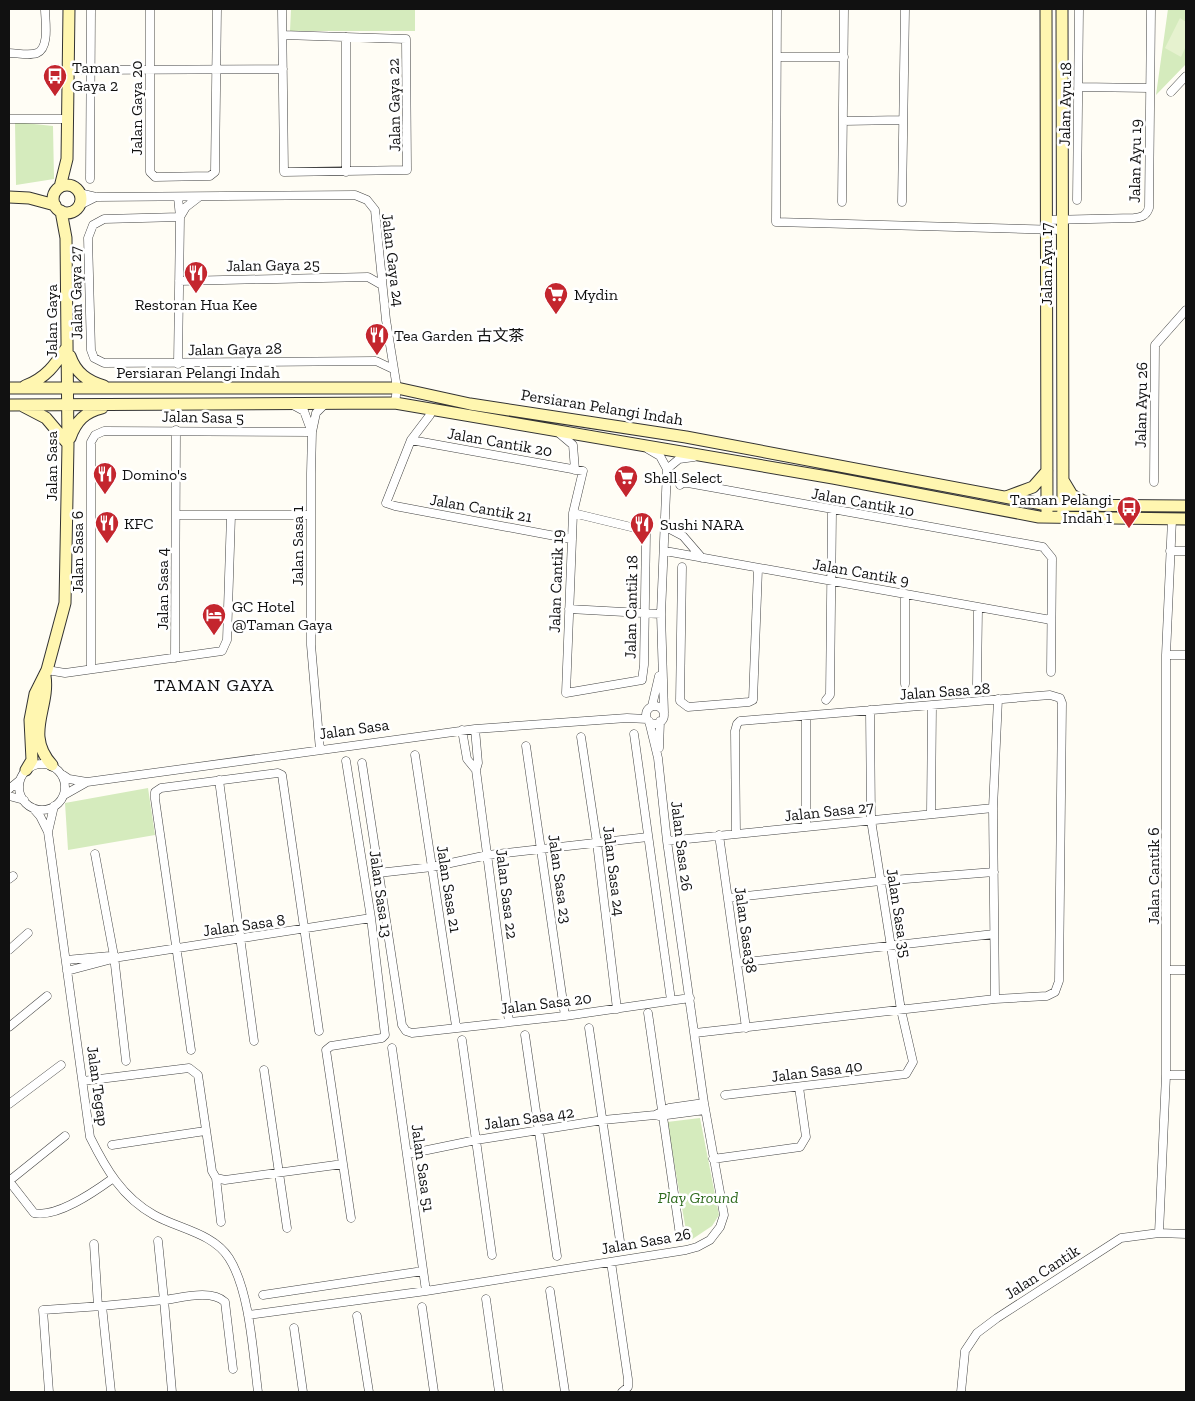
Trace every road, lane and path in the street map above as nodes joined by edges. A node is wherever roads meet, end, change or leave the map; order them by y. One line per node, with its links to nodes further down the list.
1 (45, 9): 16 (street)
2 (69, 9): 20 (main road)
3 (91, 9): 21 (street)
4 (150, 9): 22 (street, Jalan Gaya 20)
5 (217, 9): 23 (street)
6 (282, 9): 14 (street)
7 (777, 9): 17 (street)
8 (844, 9): 18 (street)
9 (905, 9): 30 (street)
10 (1046, 9): 48 (main road, Jalan Ayu 17)
11 (1062, 9): 49 (main road, Jalan Ayu 17)
12 (1079, 9): 25 (street, Jalan Ayu 18)
13 (1152, 9): 26 (street, Jalan Ayu 19)
14 (283, 35): 15 (street, Jalan Gaya 22); 19 (street)
15 (346, 37): 33 (street); 33 (street, Jalan Gaya 22)
16 (9, 53)
17 (777, 57): 18 (street); 48 (street)
18 (844, 57): 31 (street)
19 (283, 69): 23 (street); 33 (street, Jalan Gaya 22)
20 (68, 70): 21 (street); 28 (main road)
21 (91, 70): 22 (street); 34 (street)
22 (149, 70): 23 (street); 23 (street, Jalan Gaya 20)
23 (217, 70)
24 (1186, 76): 27 (street)
25 (1079, 87): 26 (street); 42 (street, Jalan Ayu 18)
26 (1149, 88): 49 (street, Jalan Ayu 19)
27 (1172, 92)
28 (68, 118): 29 (street); 32 (main road)
29 (9, 119)
30 (903, 120): 31 (street); 44 (street)
31 (843, 121): 43 (street)
32 (67, 159): 35 (main road); 36 (main road)
33 (346, 172)
34 (90, 179)
35 (58, 188): 36 (main road); 40 (main road); 45 (main road)
36 (77, 190): 38 (street, Jalan Gaya 24); 46 (main road)
37 (9, 197): 40 (main road)
38 (96, 197): 41 (street, Jalan Gaya 24); 46 (street, Jalan Gaya 24)
39 (199, 197): 41 (street, Jalan Gaya 24); 47 (street); 51 (street, Jalan Gaya 24)
40 (29, 198): 45 (main road)
41 (178, 198): 47 (street)
42 (1077, 200)
43 (842, 202)
44 (902, 202)
45 (58, 208): 46 (main road); 50 (main road, Jalan Gaya)
46 (76, 208): 50 (main road, Jalan Gaya)
47 (180, 217): 53 (street); 58 (street, Jalan Gaya 27)
48 (1047, 224): 49 (street); 83 (main road, Jalan Ayu 17)
49 (1062, 224): 84 (main road, Jalan Ayu 17)
50 (66, 238): 56 (main road, Jalan Gaya)
51 (380, 268): 52 (street); 54 (street, Jalan Gaya 24)
52 (368, 277): 53 (street, Jalan Gaya 25); 54 (street)
53 (179, 281): 60 (street)
54 (382, 285): 57 (street, Jalan Gaya 24)
55 (1186, 310): 85 (street, Jalan Ayu 26)
56 (67, 347): 62 (main road, Jalan Gaya); 63 (main road); 65 (main road)
57 (390, 352): 59 (street); 61 (street, Jalan Gaya 24)
58 (94, 358): 60 (street, Jalan Gaya 28)
59 (376, 361): 60 (street, Jalan Gaya 28); 61 (street, Jalan Gaya 28)
60 (178, 364)
61 (393, 369): 64 (street, Jalan Gaya 24)
62 (67, 388): 63 (main road, Persiaran Pelangi Indah); 65 (main road, Persiaran Pelangi Indah); 68 (main road, Jalan Gaya)
63 (111, 388): 64 (main road, Persiaran Pelangi Indah)
64 (397, 388): 66 (street, Jalan Gaya 24); 87 (main road, Persiaran Pelangi Indah)
65 (12, 389)
66 (395, 403): 70 (main road, Persiaran Pelangi Indah); 72 (main road, Persiaran Pelangi Indah)
67 (14, 404): 68 (main road, Persiaran Pelangi Indah); 78 (main road)
68 (68, 404): 71 (main road, Persiaran Pelangi Indah); 78 (main road, Jalan Sasa)
69 (293, 404): 70 (main road, Persiaran Pelangi Indah); 71 (main road, Persiaran Pelangi Indah); 75 (street, Jalan Sasa 1)
70 (324, 405): 75 (street, Jalan Sasa 1)
71 (115, 406): 78 (main road)
72 (432, 409): 74 (main road, Persiaran Pelangi Indah); 77 (street)
73 (176, 430): 75 (street, Jalan Sasa 5); 76 (street, Jalan Sasa 5); 95 (street, Jalan Sasa 4)
74 (556, 431): 79 (main road, Persiaran Pelangi Indah); 82 (street, Jalan Cantik 19)
75 (312, 432): 97 (street, Jalan Sasa 1)
76 (95, 435): 121 (street, Jalan Sasa 6)
77 (411, 440): 82 (street, Jalan Cantik 20); 103 (street, Jalan Cantik 21)
78 (68, 444): 123 (main road, Jalan Sasa)
79 (642, 445): 80 (main road, Persiaran Pelangi Indah); 81 (street)
80 (703, 455): 81 (street); 98 (main road, Persiaran Pelangi Indah)
81 (667, 469): 102 (street)
82 (579, 471): 94 (street, Jalan Cantik 19)
83 (1047, 471): 87 (main road); 88 (main road, Jalan Ayu 17)
84 (1062, 478): 89 (main road, Jalan Ayu 17); 90 (main road)
85 (1154, 482)
86 (680, 486): 93 (street, Jalan Cantik 10)
87 (1006, 497): 88 (main road, Persiaran Pelangi Indah)
88 (1047, 505): 89 (main road, Persiaran Pelangi Indah); 98 (main road, Jalan Ayu 17)
89 (1062, 506): 90 (main road, Persiaran Pelangi Indah); 99 (main road, Jalan Ayu 17)
90 (1092, 506): 91 (main road, Persiaran Pelangi Indah)
91 (1164, 506): 92 (main road, Persiaran Pelangi Indah); 100 (main road)
92 (1186, 506)
93 (832, 511): 110 (street); 116 (street, Jalan Cantik 10)
94 (573, 513): 103 (street, Jalan Cantik 19); 114 (street, Jalan Cantik 18)
95 (176, 515): 96 (street); 119 (street, Jalan Sasa 4)
96 (231, 515): 97 (street); 119 (street)
97 (311, 515): 142 (street, Jalan Sasa 1)
98 (1047, 518): 99 (main road, Persiaran Pelangi Indah)
99 (1062, 519): 100 (main road, Persiaran Pelangi Indah)
100 (1172, 519): 101 (main road, Persiaran Pelangi Indah); 105 (street, Jalan Cantik 6)
101 (1186, 519)
102 (666, 527): 104 (street); 107 (street)
103 (571, 539): 113 (street, Jalan Cantik 19)
104 (666, 551): 107 (street, Jalan Cantik 9); 115 (street)
105 (1170, 551): 106 (street); 117 (street, Jalan Cantik 6)
106 (1186, 551)
107 (702, 558): 109 (street, Jalan Cantik 9)
108 (682, 567): 109 (street)
109 (758, 569): 110 (street, Jalan Cantik 9)
110 (830, 580): 111 (street, Jalan Cantik 9); 128 (street)
111 (905, 594): 112 (street, Jalan Cantik 9); 124 (street)
112 (978, 609): 116 (street, Jalan Cantik 9); 125 (street)
113 (568, 610): 114 (street); 126 (street, Jalan Cantik 19)
114 (645, 614): 115 (street); 126 (street, Jalan Cantik 18)
115 (662, 614): 120 (street)
116 (1051, 620): 122 (street)
117 (1166, 655): 118 (street); 188 (street, Jalan Cantik 6)
118 (1186, 655)
119 (175, 658): 121 (street)
120 (661, 664): 130 (street); 132 (street)
121 (91, 669): 123 (street)
122 (1052, 672)
123 (46, 673): 147 (main road, Jalan Sasa); 150 (main road, Jalan Sasa)
124 (905, 684)
125 (977, 684)
126 (566, 693)
127 (998, 699): 129 (street, Jalan Sasa 28); 159 (street, Jalan Sasa 28); 193 (street)
128 (826, 700)
129 (932, 705): 131 (street, Jalan Sasa 28); 160 (street)
130 (650, 708): 132 (street); 134 (street, Jalan Sasa); 135 (street)
131 (870, 710): 133 (street, Jalan Sasa 28); 161 (street, Jalan Sasa 35)
132 (664, 713): 136 (street)
133 (806, 716): 162 (street); 164 (street, Jalan Sasa 28)
134 (627, 718): 135 (street, Jalan Sasa); 137 (street, Jalan Sasa)
135 (648, 720): 136 (street); 144 (street, Jalan Sasa 26)
136 (660, 721): 144 (street, Jalan Sasa 26)
137 (475, 728): 138 (street, Jalan Sasa); 148 (street, Jalan Sasa 22)
138 (462, 730): 142 (street, Jalan Sasa); 148 (street, Jalan Sasa 22)
139 (634, 734): 166 (street)
140 (580, 737): 168 (street, Jalan Sasa 24)
141 (526, 746): 169 (street, Jalan Sasa 23)
142 (320, 750): 152 (street, Jalan Sasa)
143 (415, 755): 172 (street, Jalan Sasa 21)
144 (658, 758): 167 (street, Jalan Sasa 26)
145 (346, 761): 177 (street, Jalan Sasa 13)
146 (362, 762): 174 (street)
147 (52, 765): 149 (street); 150 (street)
148 (476, 770): 171 (street, Jalan Sasa 22)
149 (62, 774): 152 (street, Jalan Sasa); 154 (street)
150 (23, 775): 153 (street); 156 (street)
151 (219, 780): 178 (street); 181 (street); 183 (street)
152 (87, 782): 154 (street, Jalan Sasa)
153 (9, 789)
154 (64, 795): 157 (street)
155 (9, 796): 156 (street)
156 (24, 800): 158 (street)
157 (54, 806): 158 (street); 163 (street, Jalan Tegap)
158 (33, 808): 163 (street, Jalan Tegap)
159 (993, 808): 160 (street, Jalan Sasa 27); 173 (street, Jalan Sasa 28)
160 (931, 814): 161 (street, Jalan Sasa 27)
161 (871, 820): 162 (street, Jalan Sasa 27); 175 (street, Jalan Sasa 35)
162 (806, 827): 164 (street, Jalan Sasa 27)
163 (48, 832): 186 (street, Jalan Tegap)
164 (736, 834): 165 (street, Jalan Sasa 27)
165 (719, 835): 167 (street, Jalan Sasa 27); 176 (street, Jalan Sasa38)
166 (648, 837): 168 (street); 194 (street)
167 (667, 841): 192 (street, Jalan Sasa 26)
168 (597, 843): 169 (street); 195 (street, Jalan Sasa 24)
169 (543, 850): 171 (street); 198 (street, Jalan Sasa 23)
170 (95, 854): 185 (street)
171 (488, 855): 172 (street); 199 (street, Jalan Sasa 22)
172 (432, 867): 174 (street); 200 (street, Jalan Sasa 21)
173 (994, 872): 175 (street); 180 (street, Jalan Sasa 28)
174 (378, 873): 200 (street, Jalan Sasa 20)
175 (880, 881): 176 (street); 182 (street, Jalan Sasa 35)
176 (728, 898): 187 (street, Jalan Sasa38)
177 (371, 918): 178 (street, Jalan Sasa 8); 231 (street, Jalan Sasa 13)
178 (305, 930): 181 (street, Jalan Sasa 8); 204 (street)
179 (28, 933): 184 (street)
180 (994, 934): 182 (street); 193 (street, Jalan Sasa 28)
181 (239, 940): 183 (street, Jalan Sasa 8); 208 (street)
182 (890, 945): 187 (street); 196 (street, Jalan Sasa 35)
183 (177, 948): 185 (street, Jalan Sasa 8); 210 (street)
184 (9, 950)
185 (116, 957): 186 (street, Jalan Sasa 8); 190 (street, Jalan Sasa 8); 211 (street)
186 (66, 960): 190 (street, Jalan Tegap)
187 (737, 963): 203 (street, Jalan Sasa38)
188 (1167, 970): 189 (street); 215 (street, Jalan Cantik 6)
189 (1186, 970)
190 (67, 971): 217 (street, Jalan Tegap)
191 (48, 996): 201 (street)
192 (690, 998): 194 (street, Jalan Sasa 20); 205 (street, Jalan Sasa 26)
193 (995, 999): 196 (street)
194 (671, 1000): 195 (street, Jalan Sasa 20)
195 (617, 1009): 198 (street, Jalan Sasa 20)
196 (900, 1010): 203 (street); 214 (street, Jalan Sasa 35)
197 (648, 1013): 222 (street)
198 (565, 1016): 199 (street, Jalan Sasa 20)
199 (509, 1022): 200 (street, Jalan Sasa 20)
200 (456, 1026)
201 (9, 1027)
202 (589, 1028): 223 (street)
203 (746, 1028): 205 (street)
204 (319, 1031)
205 (695, 1033): 221 (street, Jalan Sasa 26)
206 (525, 1035): 225 (street)
207 (462, 1040): 227 (street)
208 (254, 1041)
209 (392, 1048): 229 (street, Jalan Sasa 51)
210 (190, 1050)
211 (126, 1061)
212 (61, 1065): 220 (street)
213 (264, 1070): 232 (street)
214 (911, 1070): 218 (street, Jalan Sasa 40)
215 (1166, 1075): 216 (street); 239 (street, Jalan Cantik 6)
216 (1186, 1075)
217 (83, 1081): 224 (street); 234 (street, Jalan Tegap)
218 (799, 1087): 219 (street, Jalan Sasa 40); 230 (street)
219 (725, 1095)
220 (9, 1104)
221 (704, 1106): 222 (street, Jalan Sasa 42); 230 (street, Jalan Sasa 26)
222 (659, 1115): 223 (street, Jalan Sasa 42); 241 (street)
223 (603, 1120): 225 (street, Jalan Sasa 42); 244 (street)
224 (205, 1131): 228 (street); 233 (street)
225 (537, 1132): 227 (street, Jalan Sasa 42); 246 (street)
226 (65, 1136): 235 (street)
227 (476, 1140): 229 (street, Jalan Sasa 42); 245 (street)
228 (112, 1145)
229 (408, 1154): 248 (street, Jalan Sasa 51)
230 (713, 1159): 247 (street, Jalan Sasa 26)
231 (343, 1164): 232 (street); 236 (street)
232 (279, 1173): 233 (street); 238 (street)
233 (216, 1178): 237 (street)
234 (112, 1179): 235 (street); 256 (street, Jalan Tegap)
235 (9, 1181)
236 (351, 1218)
237 (221, 1222)
238 (287, 1228)
239 (1159, 1233): 240 (street, Jalan Cantik); 270 (street, Jalan Cantik)
240 (1186, 1234)
241 (680, 1235)
242 (158, 1241): 253 (street)
243 (94, 1244): 254 (street)
244 (621, 1248)
245 (492, 1255)
246 (557, 1256)
247 (610, 1262): 249 (street, Jalan Sasa 26); 269 (street)
248 (423, 1271): 249 (street, Jalan Sasa 51); 251 (street)
249 (426, 1291): 256 (street, Jalan Sasa 26)
250 (550, 1291): 268 (street)
251 (263, 1295)
252 (486, 1298): 267 (street)
253 (164, 1300): 254 (street); 259 (street); 262 (street)
254 (100, 1306): 260 (street); 261 (street)
255 (422, 1307): 266 (street)
256 (248, 1315): 263 (street, Jalan Tegap)
257 (357, 1316): 265 (street)
258 (294, 1328): 264 (street)
259 (233, 1369)
260 (49, 1392)
261 (111, 1392)
262 (172, 1392)
263 (257, 1392)
264 (303, 1392)
265 (369, 1392)
266 (434, 1392)
267 (499, 1392)
268 (565, 1392)
269 (622, 1392)
270 (961, 1392)

